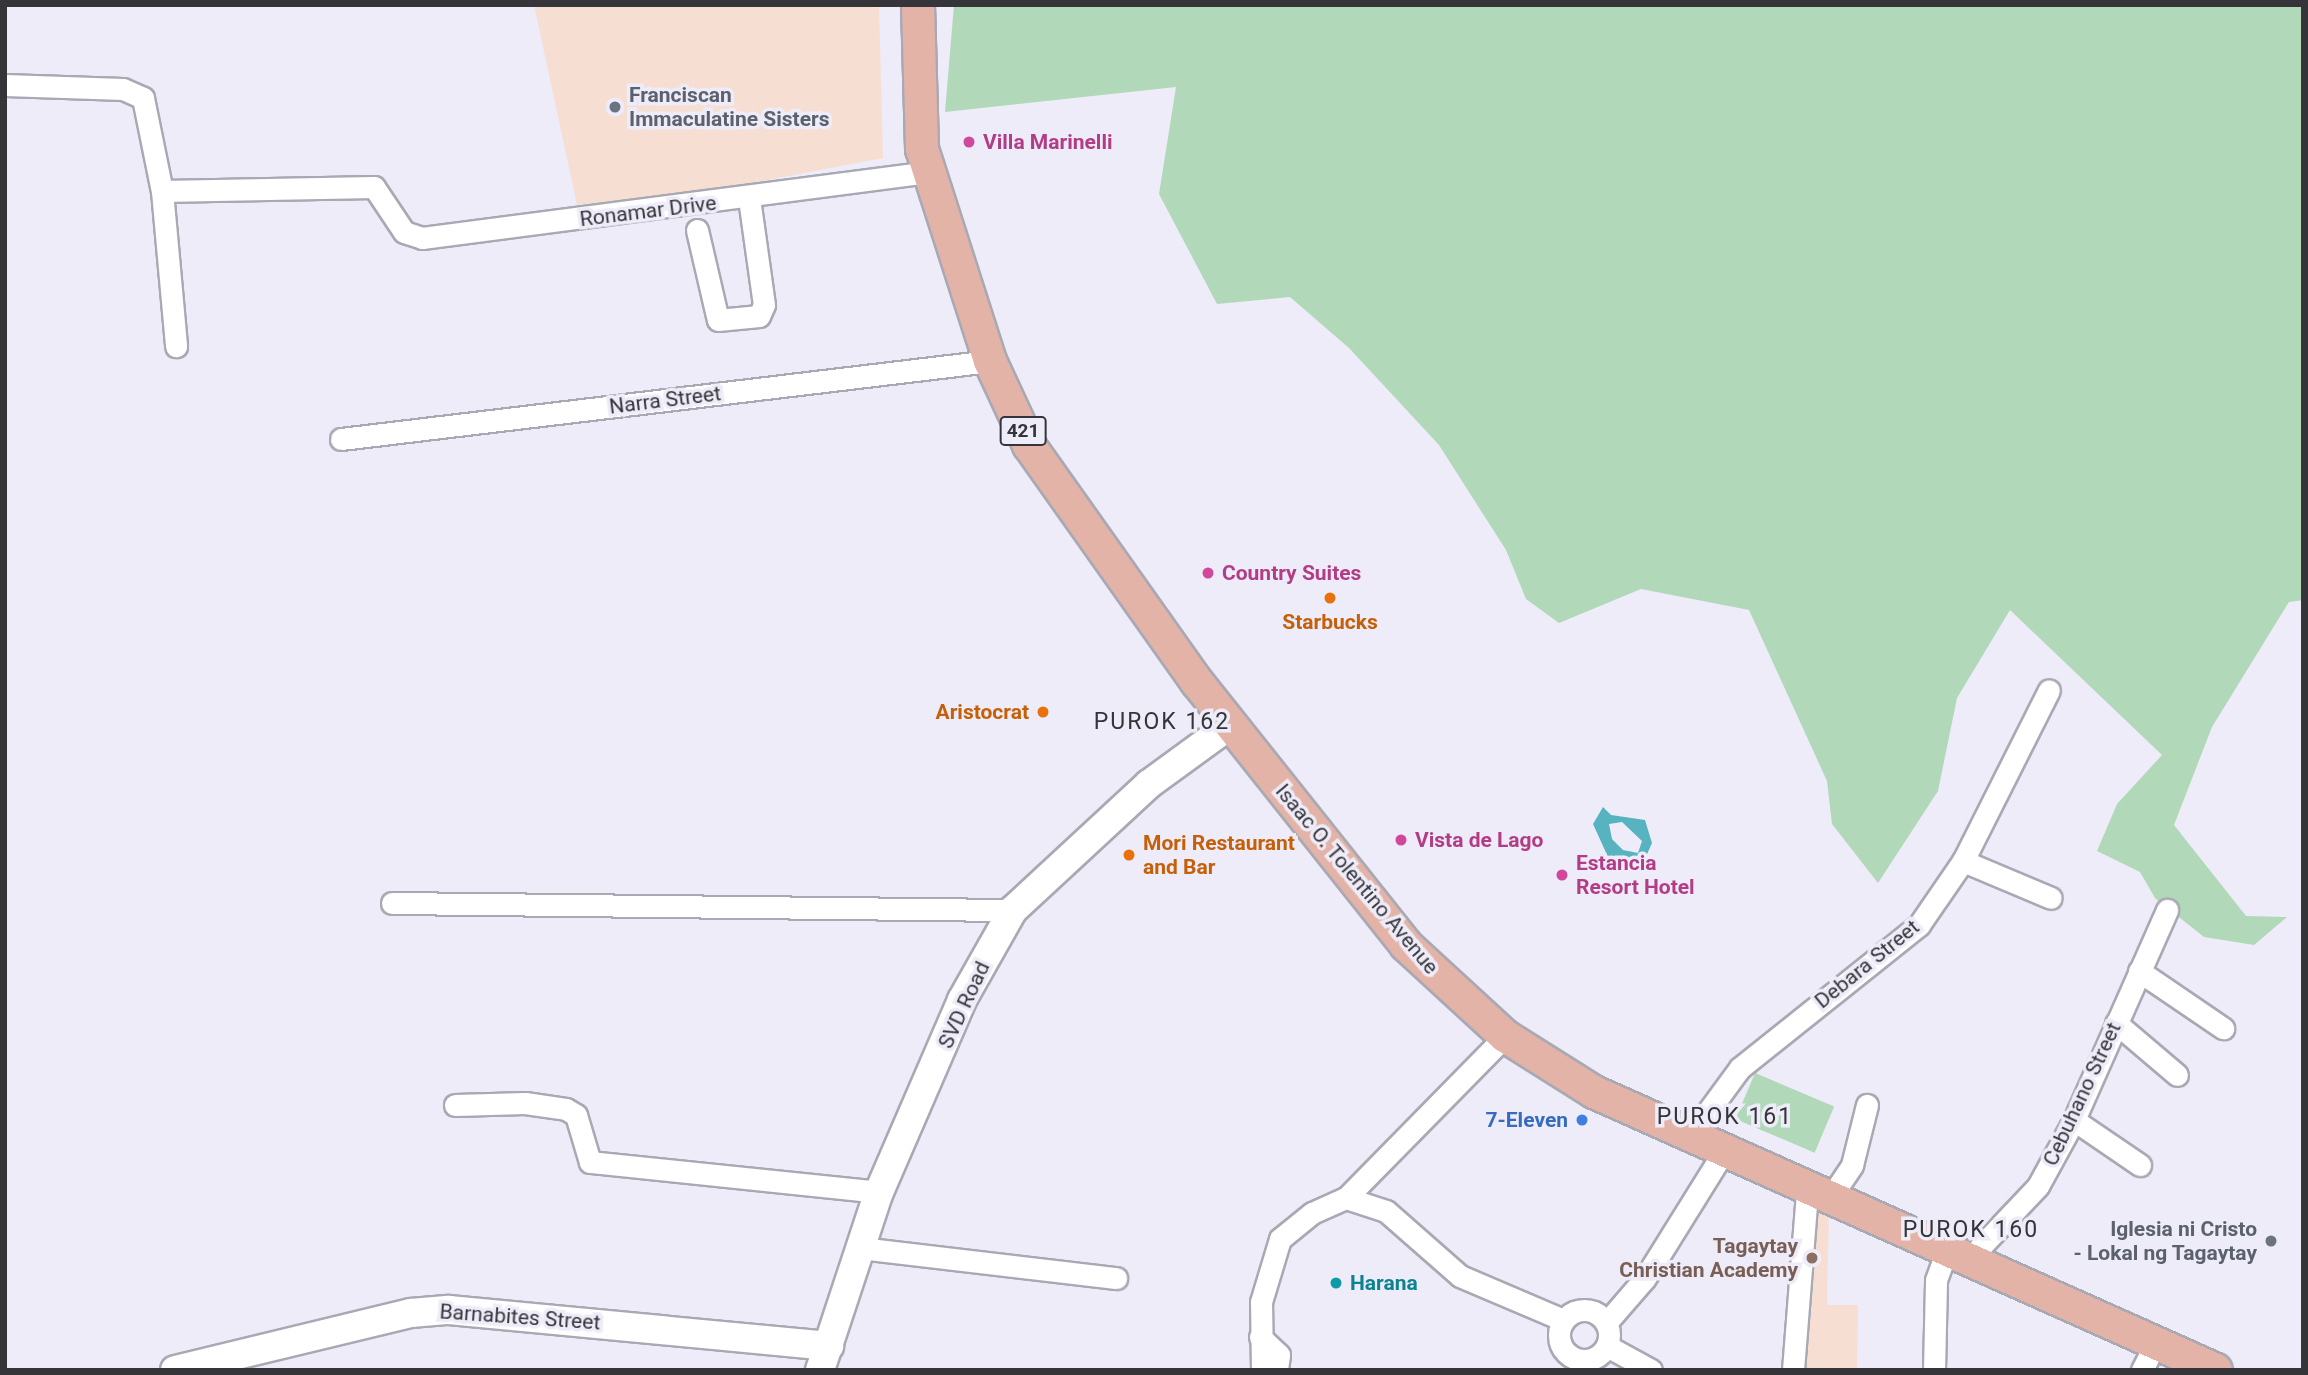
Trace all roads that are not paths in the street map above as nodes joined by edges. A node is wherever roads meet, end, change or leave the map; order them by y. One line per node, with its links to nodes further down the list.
1 (918, 5): 3 (main road, Isaac O. Tolentino Avenue / 421)
2 (5, 85): 4 (street)
3 (928, 172): 5 (street, Ronamar Drive); 8 (main road, Isaac O. Tolentino Avenue / 421)
4 (162, 191): 5 (street, Ronamar Drive); 7 (street)
5 (748, 198): 6 (street)
6 (697, 230)
7 (176, 346)
8 (990, 361): 9 (street, Narra Street); 11 (main road, Isaac O. Tolentino Avenue / 421)
9 (341, 439)
10 (2049, 690): 12 (street, Debara Street)
11 (1230, 725): 15 (main road, SVD Road); 20 (main road, Isaac O. Tolentino Avenue / 421)
12 (1963, 861): 13 (street); 25 (street, Debara Street)
13 (2051, 898)
14 (392, 903): 15 (street)
15 (1013, 910): 28 (main road, SVD Road)
16 (2167, 910): 17 (street, Cebuhano Street)
17 (2139, 971): 18 (street, Cebuhano Street); 19 (street)
18 (2116, 1023): 21 (street); 24 (street, Cebuhano Street)
19 (2223, 1028)
20 (1505, 1036): 25 (main road, Isaac O. Tolentino Avenue / 421); 30 (street)
21 (2177, 1075)
22 (454, 1105): 28 (street)
23 (1867, 1105): 29 (street)
24 (2074, 1120): 27 (street); 32 (street, Cebuhano Street)
25 (1690, 1136): 26 (main road, Isaac O. Tolentino Avenue / 421)
26 (1724, 1151): 29 (main road, Isaac O. Tolentino Avenue / 421); 35 (street)
27 (2140, 1165)
28 (879, 1192): 31 (main road, SVD Road)
29 (1816, 1192): 32 (main road, Isaac O. Tolentino Avenue / 421); 44 (street)
30 (1346, 1198): 34 (street); 36 (street)
31 (860, 1248): 33 (street); 39 (main road, SVD Road)
32 (1958, 1255): 38 (main road, Isaac O. Tolentino Avenue / 421); 45 (street)
33 (1116, 1278)
34 (1563, 1320): 35 (street); 37 (street)
35 (1607, 1322): 37 (street)
36 (1260, 1336): 41 (street); 42 (street)
37 (1607, 1346): 43 (street)
38 (2149, 1356): 46 (main road, Isaac O. Tolentino Avenue / 421)
39 (824, 1358): 40 (main road, Barnabites Street)
40 (175, 1370)
41 (1262, 1370)
42 (1277, 1370)
43 (1651, 1370)
44 (1793, 1370)
45 (1934, 1370)
46 (2216, 1370)

